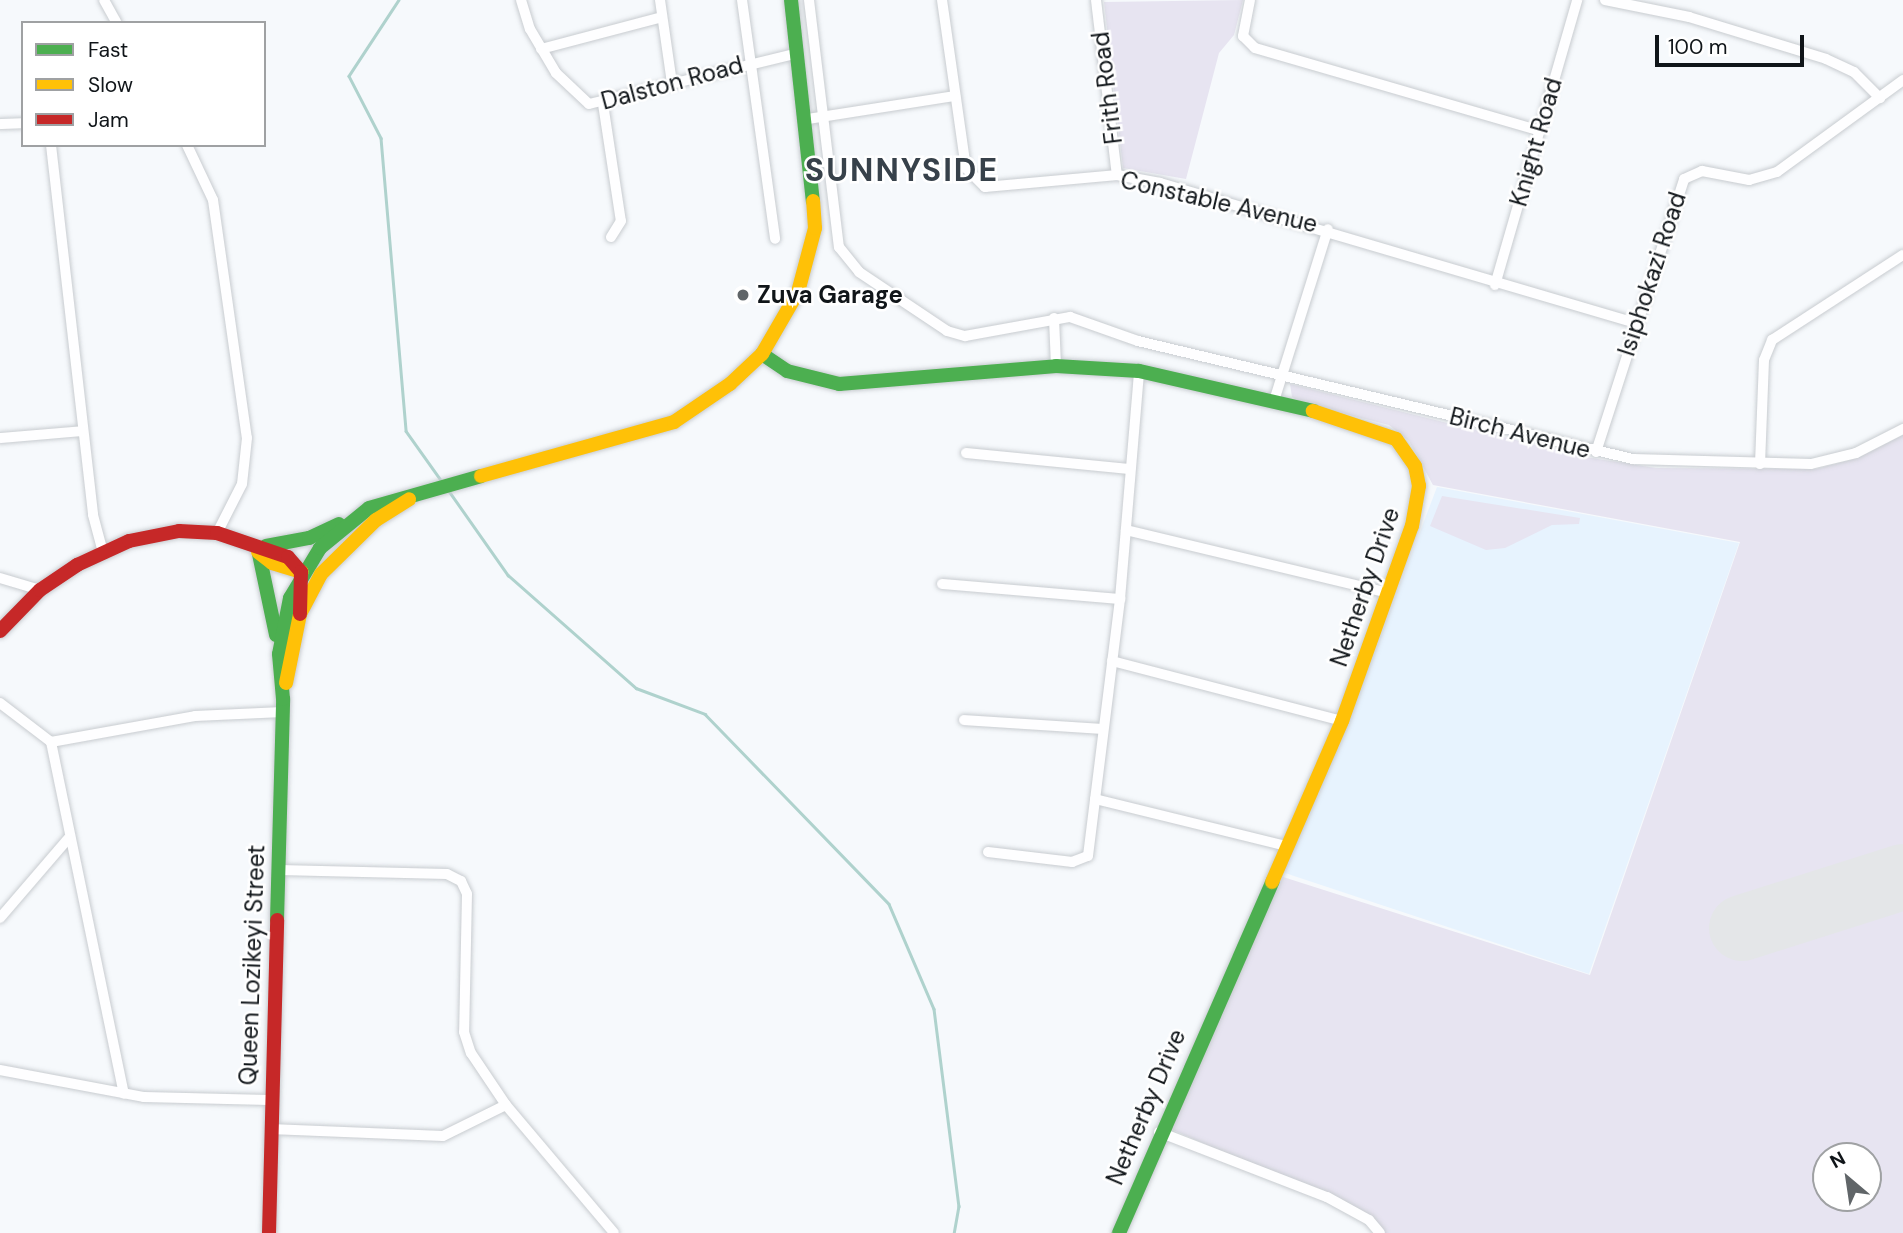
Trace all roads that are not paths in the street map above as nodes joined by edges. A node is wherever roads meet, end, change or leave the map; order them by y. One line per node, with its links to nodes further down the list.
1 (104, 0): 13 (street)
2 (521, 0): 14 (street, Dalston Road)
3 (660, 0): 12 (street)
4 (742, 0): 16 (street)
5 (791, 0): 15 (main road, Queen Lozikeyi Street)
6 (809, 0): 22 (street, Birch Avenue)
7 (942, 0): 19 (street, Constable Avenue)
8 (1096, 0): 29 (street, Frith Road)
9 (1250, 0): 26 (street)
10 (1577, 0): 26 (street, Knight Road)
11 (1605, 0): 20 (street)
12 (662, 17): 14 (street); 18 (street)
13 (116, 21)
14 (541, 50): 21 (street, Dalston Road)
15 (798, 53): 16 (street, Dalston Road); 23 (main road, Queen Lozikeyi Street)
16 (751, 62): 18 (street, Dalston Road); 32 (street)
17 (1903, 80): 20 (street, Isiphokazi Road)
18 (672, 83): 21 (street, Dalston Road)
19 (955, 96): 22 (street); 29 (street, Constable Avenue)
20 (1880, 98): 36 (street, Isiphokazi Road)
21 (603, 104): 31 (street)
22 (826, 117): 23 (street); 35 (street, Birch Avenue)
23 (808, 119): 37 (main road, Queen Lozikeyi Street)
24 (21, 123): 25 (street)
25 (0, 124)
26 (1540, 131): 34 (street, Knight Road)
27 (51, 147): 43 (street)
28 (188, 147): 52 (street)
29 (1117, 176): 30 (street, Constable Avenue)
30 (1328, 229): 34 (street, Constable Avenue); 40 (street)
31 (611, 237)
32 (775, 239)
33 (1903, 255): 47 (street)
34 (1495, 285): 36 (street, Constable Avenue)
35 (1054, 318): 38 (street); 40 (street, Birch Avenue)
36 (1636, 323): 45 (street, Isiphokazi Road)
37 (762, 354): 38 (main road, Netherby Drive); 49 (main road, Queen Lozikeyi Street)
38 (1056, 366): 39 (main road, Netherby Drive)
39 (1139, 371): 41 (main road, Netherby Drive); 48 (street)
40 (1282, 375): 41 (street); 45 (street, Birch Avenue)
41 (1273, 401): 60 (main road, Netherby Drive)
42 (1903, 429): 47 (street, Birch Avenue)
43 (83, 431): 44 (street); 54 (street)
44 (0, 438)
45 (1596, 452): 47 (street, Birch Avenue)
46 (966, 453): 48 (street)
47 (1760, 464)
48 (1129, 469): 51 (street)
49 (424, 490): 50 (main road, Queen Lozikeyi Street); 55 (main road, Queen Lozikeyi Street)
50 (354, 516): 53 (main road); 56 (main road, Queen Lozikeyi Street)
51 (1126, 530): 60 (street); 61 (street)
52 (217, 533): 53 (main road); 54 (main road)
53 (258, 548): 56 (main road); 64 (main road)
54 (103, 552): 59 (main road)
55 (336, 557): 56 (main road); 62 (main road, Queen Lozikeyi Street)
56 (301, 572): 62 (main road); 64 (main road, Queen Lozikeyi Street)
57 (0, 578): 59 (street)
58 (942, 584): 61 (street)
59 (40, 590): 63 (main road)
60 (1389, 593): 69 (main road, Netherby Drive)
61 (1120, 599): 65 (street)
62 (300, 614): 67 (main road, Queen Lozikeyi Street)
63 (0, 631)
64 (279, 654): 67 (main road, Queen Lozikeyi Street)
65 (1112, 661): 69 (street); 70 (street)
66 (0, 703): 71 (street)
67 (283, 705): 71 (street); 76 (main road, Queen Lozikeyi Street)
68 (964, 720): 70 (street)
69 (1342, 720): 74 (main road, Netherby Drive)
70 (1102, 729): 72 (street)
71 (51, 742): 73 (street)
72 (1095, 799): 74 (street); 75 (street)
73 (68, 839): 77 (street); 79 (street)
74 (1286, 846): 83 (main road, Netherby Drive)
75 (988, 852)
76 (279, 870): 80 (main road, Queen Lozikeyi Street); 81 (street)
77 (0, 918)
78 (0, 1070): 79 (street)
79 (124, 1093): 80 (street)
80 (270, 1100): 82 (main road, Queen Lozikeyi Street)
81 (506, 1105): 82 (street); 84 (street)
82 (270, 1129): 85 (main road, Queen Lozikeyi Street)
83 (1158, 1131): 86 (main road, Netherby Drive); 87 (street)
84 (612, 1232)
85 (269, 1233)
86 (1119, 1233)
87 (1380, 1233)

